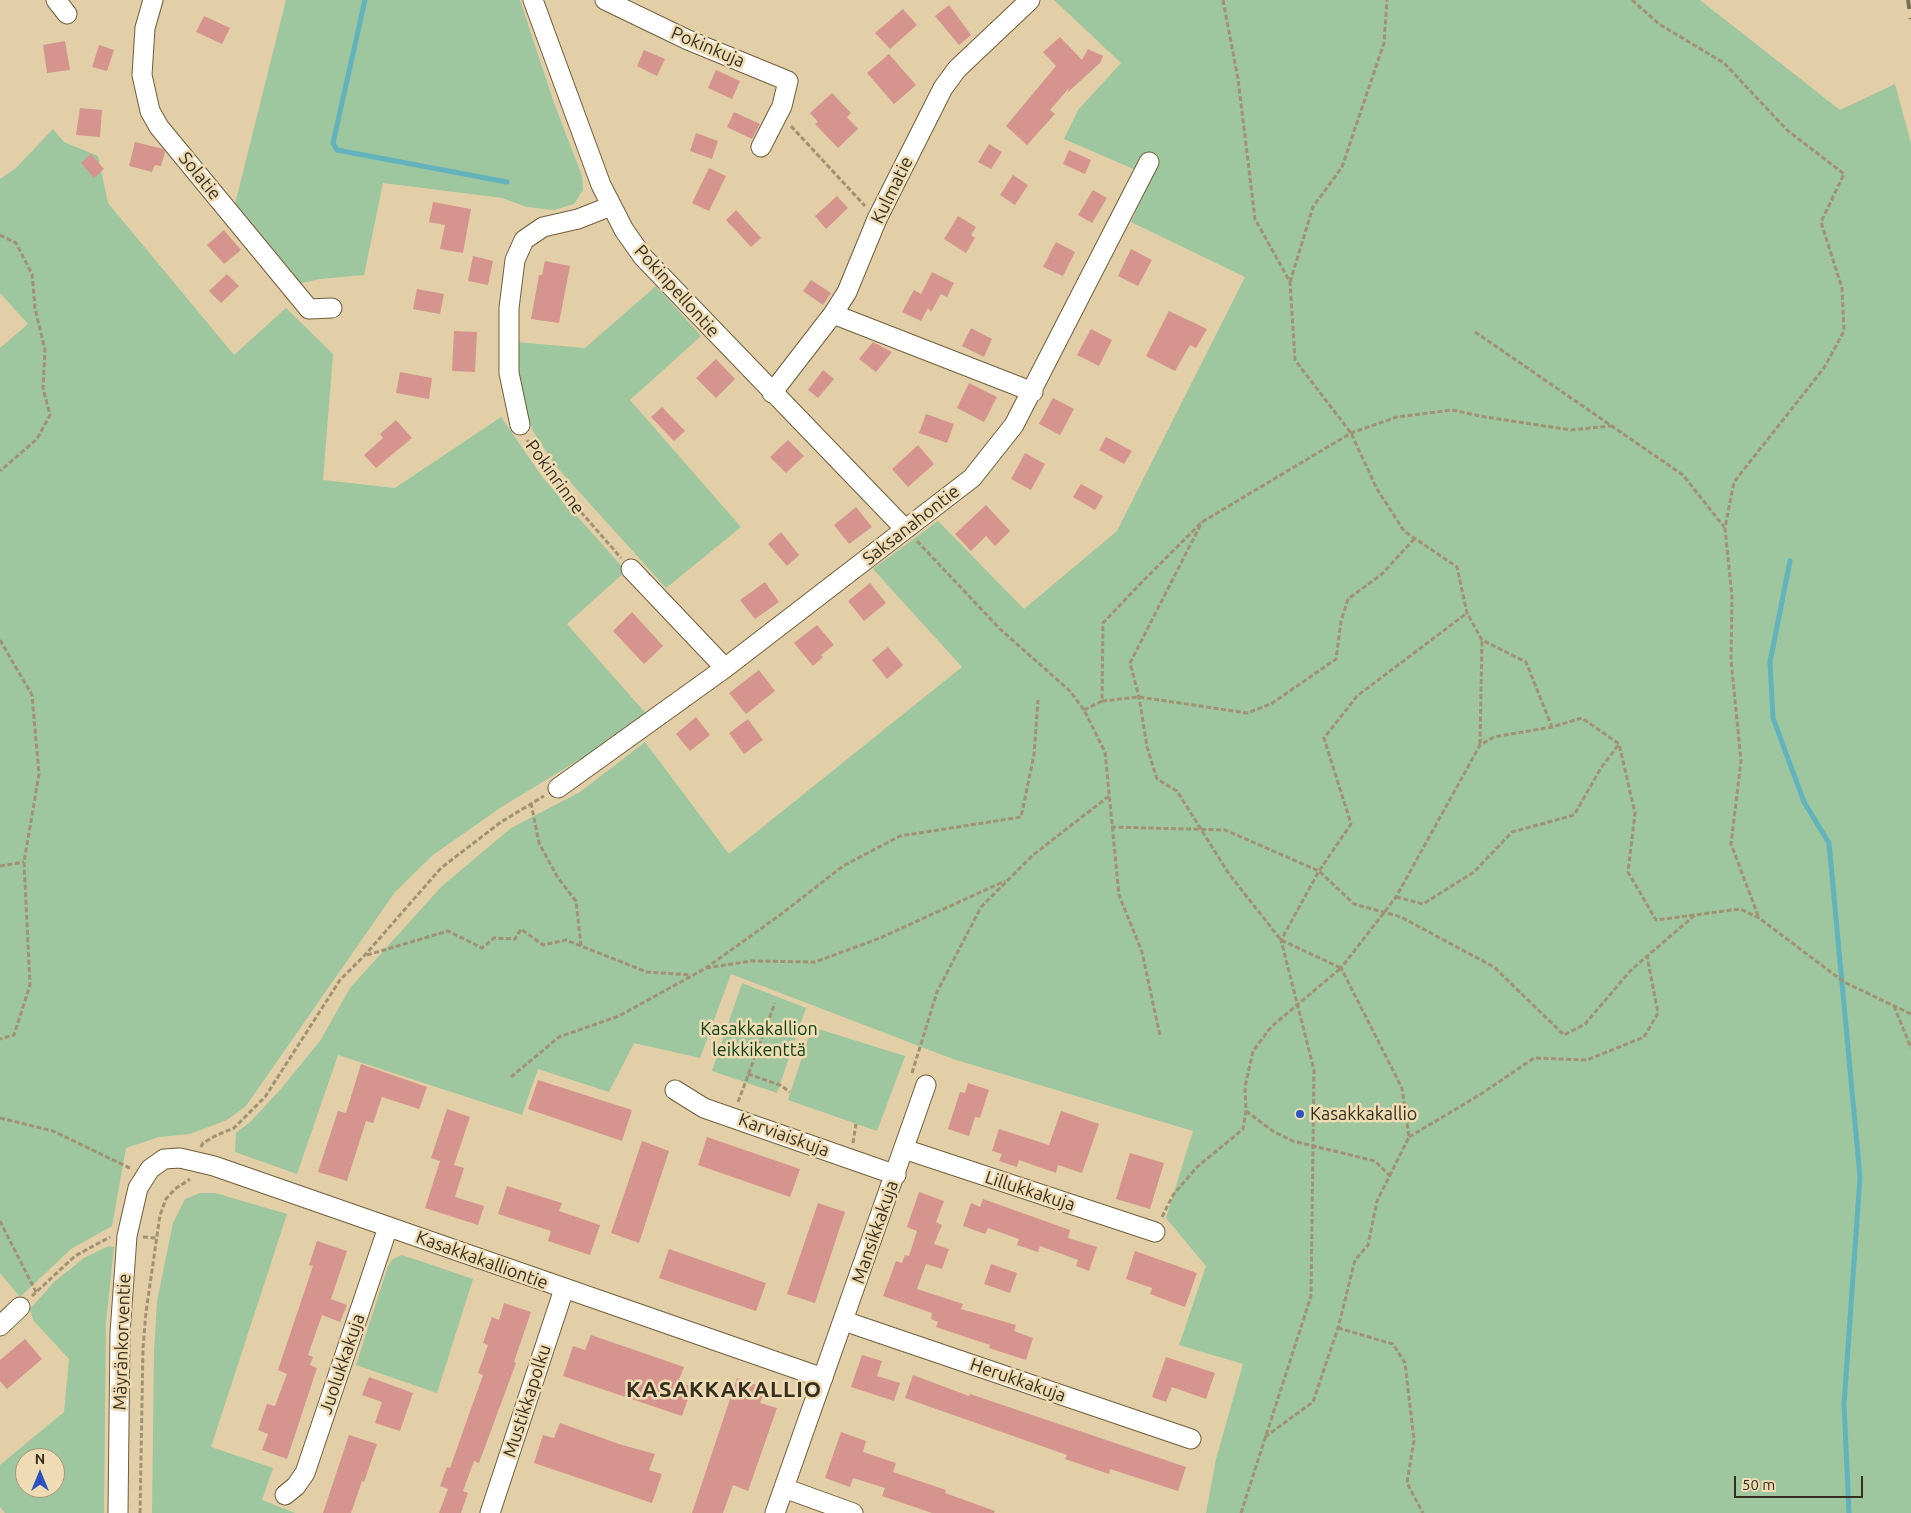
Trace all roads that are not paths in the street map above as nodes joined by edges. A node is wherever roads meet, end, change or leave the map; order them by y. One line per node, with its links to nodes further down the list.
1 (153, 0): 8 (street, Solatie)
2 (533, 0): 7 (street, Pokinpellontie)
3 (605, 0): 5 (street, Pokinkuja)
4 (1030, 0): 9 (street, Kulmatie)
5 (761, 147)
6 (1149, 162): 10 (street, Saksanahontie)
7 (611, 206): 11 (street, Pokinpellontie); 12 (street, Pokinrinne)
8 (332, 308)
9 (833, 314): 10 (street); 11 (street, Kulmatie)
10 (1033, 392): 13 (street, Saksanahontie)
11 (772, 393): 13 (street, Pokinpellontie)
12 (520, 425)
13 (905, 529): 15 (street, Saksanahontie)
14 (631, 569): 15 (street)
15 (726, 668): 16 (street, Saksanahontie)
16 (558, 788)
17 (918, 1083): 19 (street, Mansikkakuja)
18 (675, 1090): 21 (street, Karviaiskuja)
19 (904, 1149): 21 (street, Mansikkakuja); 23 (street, Lillukkakuja)
20 (145, 1175): 22 (street, Kasakkakalliontie); 32 (street, Mäyränkorventie)
21 (896, 1175): 26 (street, Mansikkakuja)
22 (388, 1226): 24 (street, Kasakkakalliontie); 31 (street, Juolukkakuja)
23 (1155, 1232)
24 (564, 1289): 28 (street, Kasakkakalliontie); 33 (street, Mustikkapolku)
25 (20, 1307): 27 (street)
26 (844, 1320): 28 (street, Mansikkakuja); 29 (street, Herukkakuja)
27 (0, 1326)
28 (823, 1378): 30 (street, Mansikkakuja)
29 (1192, 1439)
30 (784, 1488): 34 (street, Mansikkakuja); 35 (street)
31 (285, 1495)
32 (118, 1513)
33 (490, 1513)
34 (775, 1513)
35 (852, 1513)

